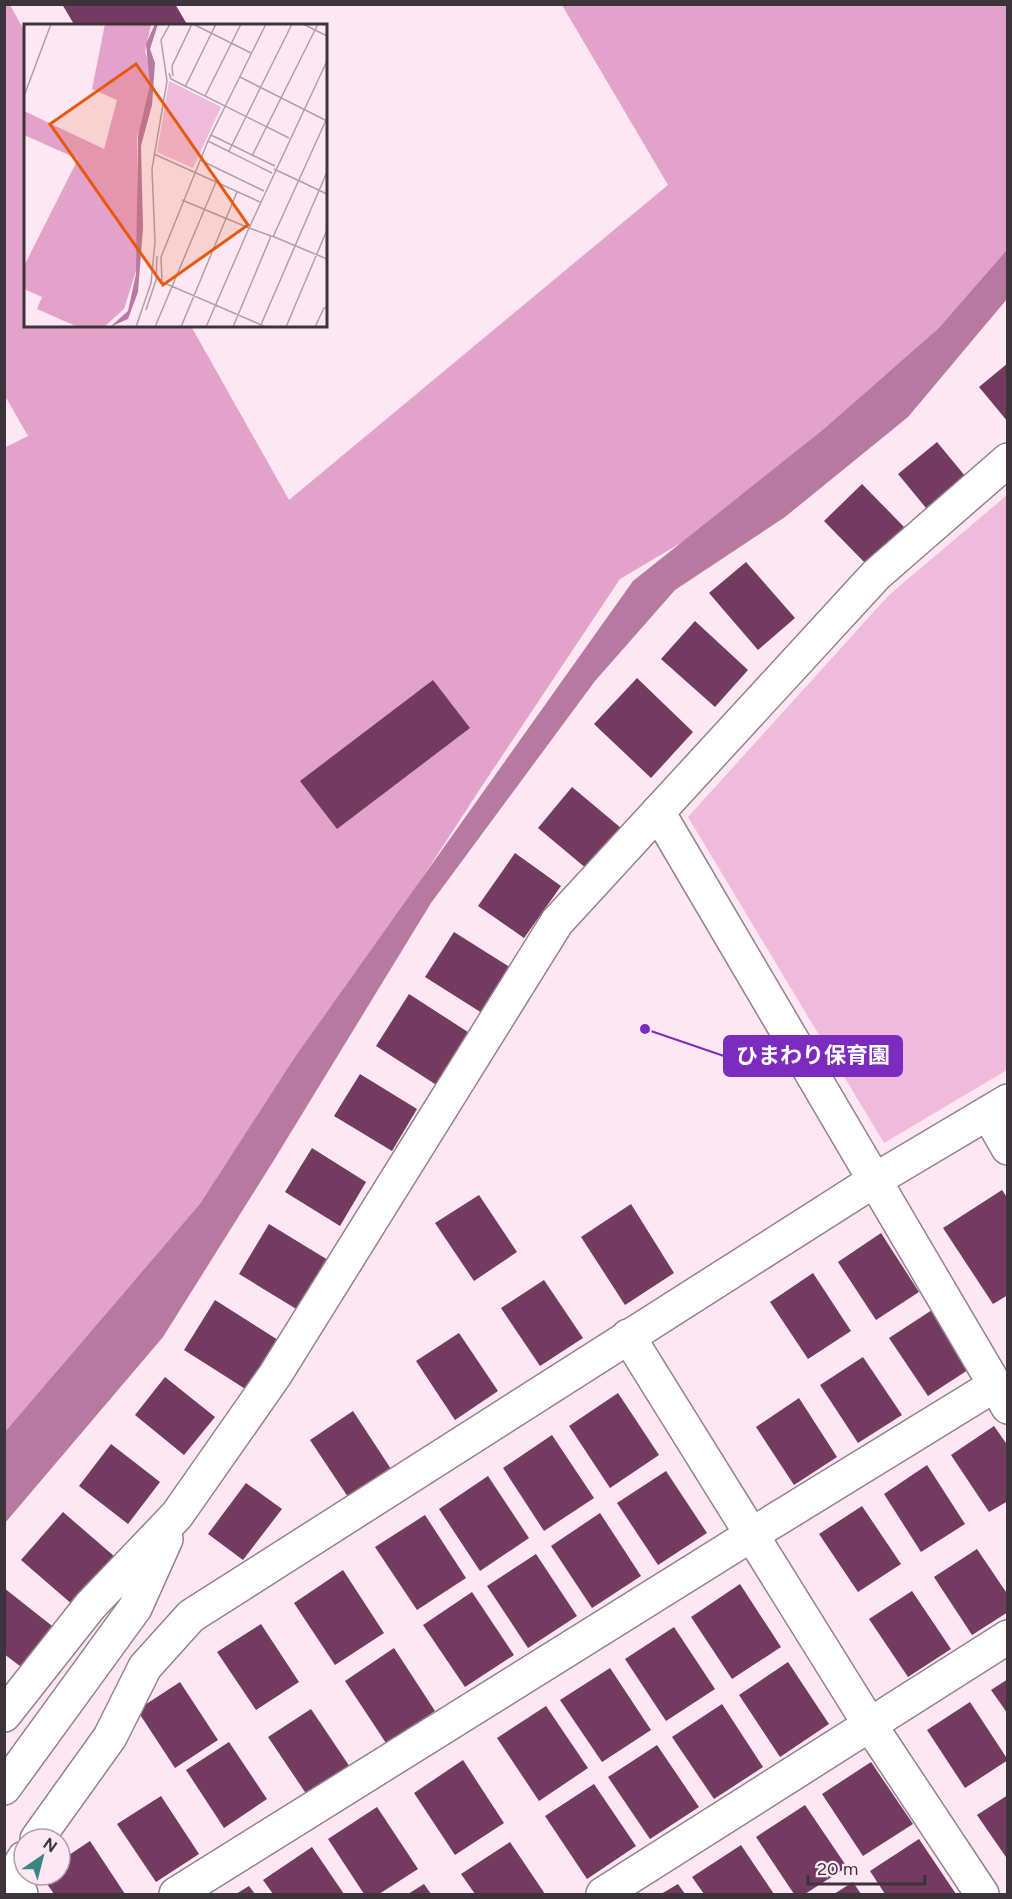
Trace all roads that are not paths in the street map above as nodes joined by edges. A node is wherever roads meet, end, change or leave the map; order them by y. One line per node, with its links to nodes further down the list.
1 (1008, 460): 2 (street)
2 (658, 812): 5 (street); 8 (street)
3 (998, 1107): 4 (street); 5 (street)
4 (1008, 1148)
5 (875, 1180): 6 (street); 7 (street)
6 (628, 1336): 9 (street); 14 (street)
7 (1001, 1396): 9 (street)
8 (177, 1515): 11 (street); 13 (street)
9 (751, 1534): 12 (street); 15 (street)
10 (1008, 1637): 12 (street)
11 (4, 1714)
12 (870, 1725): 16 (street); 17 (street)
13 (4, 1788)
14 (46, 1827)
15 (176, 1894)
16 (603, 1894)
17 (982, 1894)

